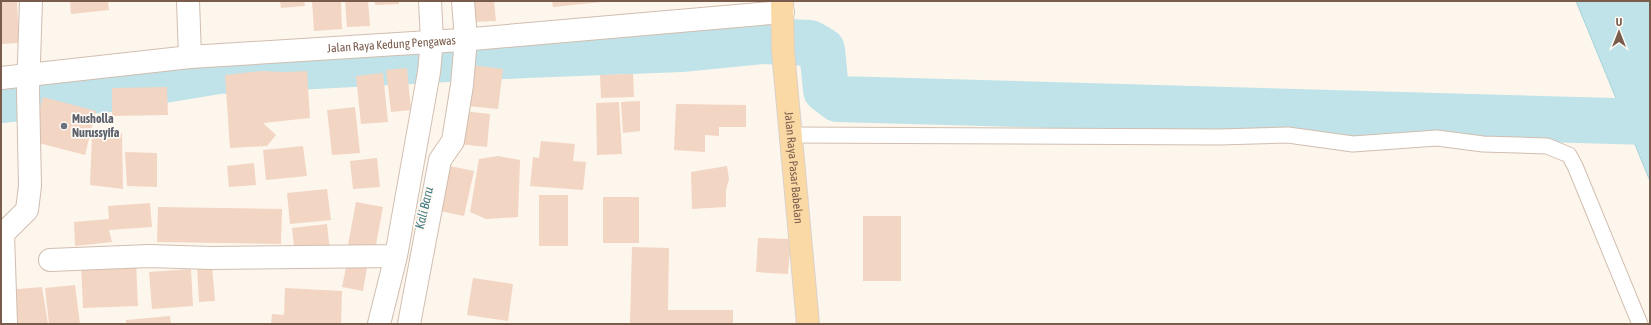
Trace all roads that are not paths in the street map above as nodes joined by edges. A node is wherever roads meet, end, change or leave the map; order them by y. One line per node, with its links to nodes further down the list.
1 (31, 1): 10 (street)
2 (188, 1): 8 (street)
3 (430, 1): 7 (street)
4 (463, 1): 6 (street)
5 (782, 6): 6 (street, Jalan Raya Kedung Pengawas); 11 (main road, Jalan Raya Pasar Babelan)
6 (463, 39): 7 (street, Jalan Raya Kedung Pengawas); 16 (street)
7 (433, 51): 8 (street, Jalan Raya Kedung Pengawas); 12 (street)
8 (190, 57): 10 (street, Jalan Raya Kedung Pengawas)
9 (1, 78): 10 (street, Jalan Raya Kedung Pengawas)
10 (28, 92): 14 (street)
11 (790, 135): 17 (main road, Jalan Raya Pasar Babelan); 18 (lane)
12 (396, 256): 13 (street); 15 (street)
13 (50, 260)
14 (6, 324)
15 (379, 324)
16 (409, 324)
17 (808, 324)
18 (1640, 324)

